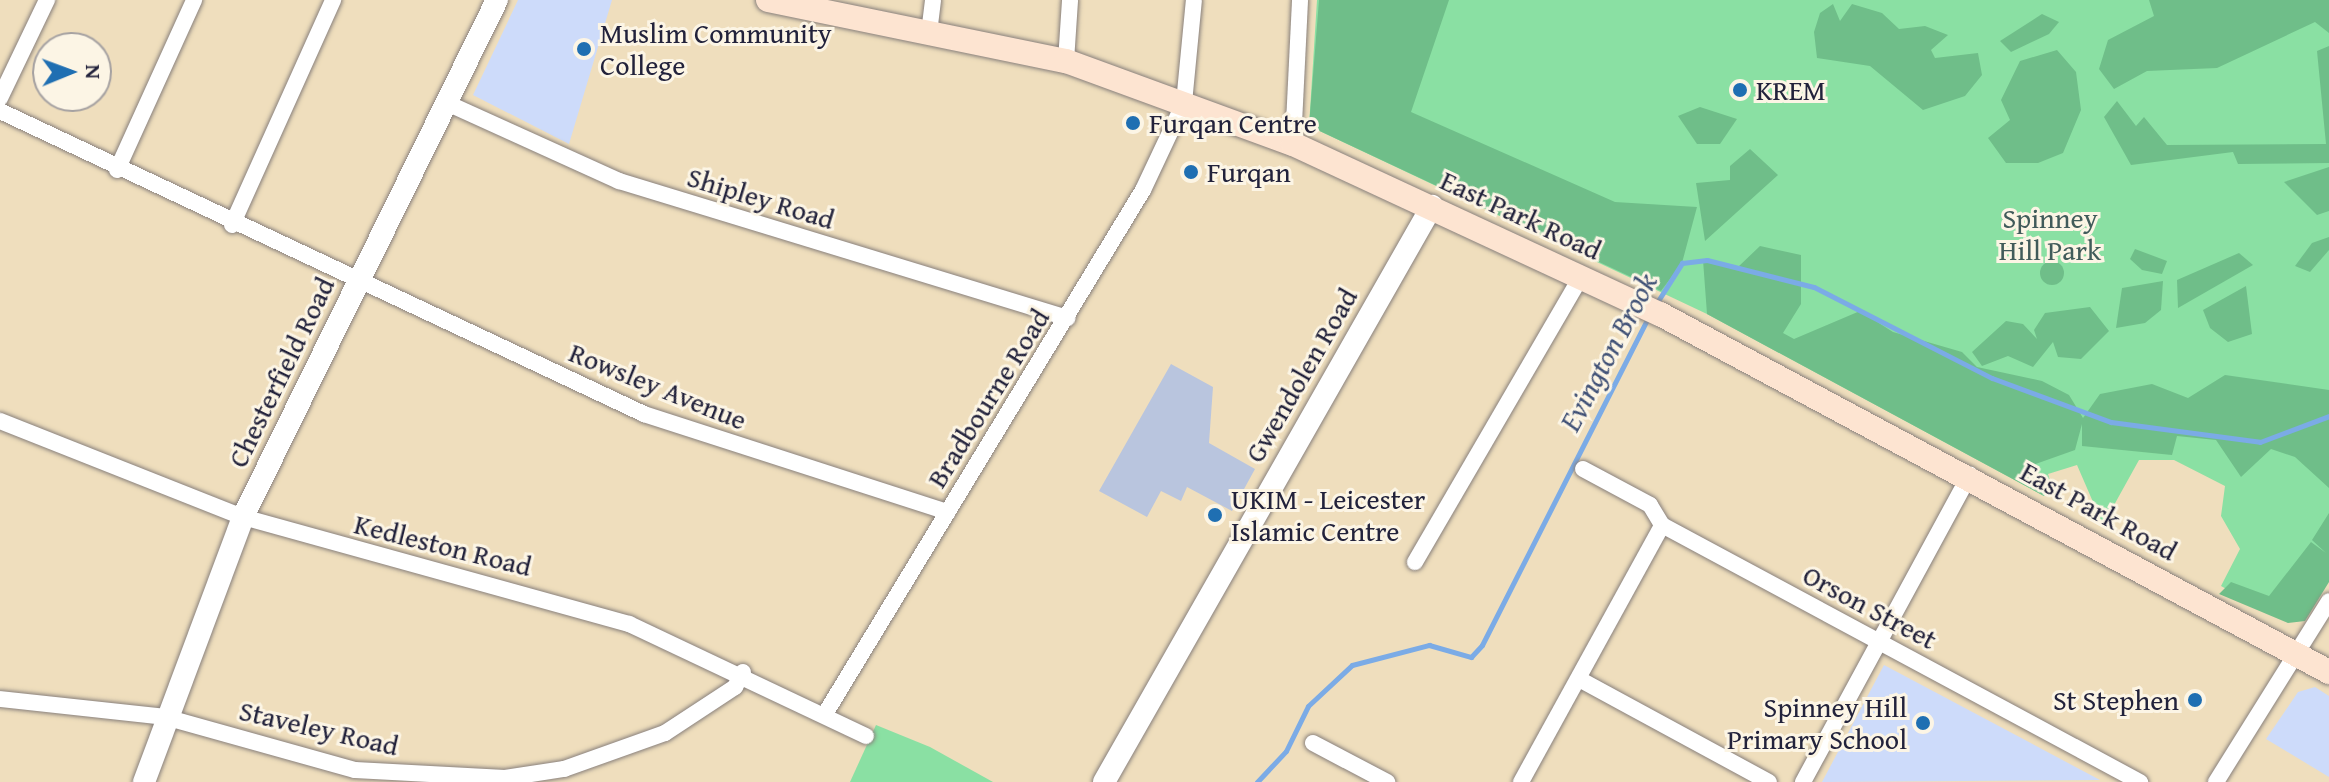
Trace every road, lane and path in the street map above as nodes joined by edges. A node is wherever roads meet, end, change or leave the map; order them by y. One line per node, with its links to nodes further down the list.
1 (47, 0): 13 (street)
2 (194, 0): 18 (street)
3 (333, 0): 20 (street)
4 (497, 0): 14 (street, Chesterfield Road)
5 (768, 0): 10 (main road, East Park Road)
6 (933, 0): 11 (street)
7 (1070, 0): 12 (street)
8 (1194, 0): 15 (street)
9 (1300, 0): 17 (street)
10 (794, 3): 11 (main road, East Park Road)
11 (929, 33): 12 (main road, East Park Road)
12 (1066, 61): 15 (main road, East Park Road)
13 (0, 98)
14 (447, 103): 22 (street, Chesterfield Road); 23 (street, Shipley Road)
15 (1184, 103): 17 (main road, East Park Road); 23 (street, Bradbourne Road)
16 (0, 111): 18 (street, Rowsley Avenue)
17 (1293, 144): 19 (main road, East Park Road)
18 (117, 170): 20 (street, Rowsley Avenue)
19 (1432, 206): 21 (main road, East Park Road); 43 (street, Gwendolen Road)
20 (232, 225): 22 (street, Rowsley Avenue)
21 (1582, 275): 26 (main road, East Park Road); 30 (street)
22 (359, 281): 27 (street, Rowsley Avenue); 28 (street, Chesterfield Road)
23 (1068, 318): 27 (street, Bradbourne Road)
24 (0, 421): 28 (street, Kedleston Road)
25 (1583, 469): 29 (street, Orson Street)
26 (1970, 474): 32 (street); 33 (main road, East Park Road)
27 (948, 512): 38 (street, Bradbourne Road)
28 (243, 517): 34 (street, Kedleston Road); 39 (street, Chesterfield Road)
29 (1662, 525): 32 (street, Orson Street); 36 (street)
30 (1415, 562)
31 (2329, 601): 33 (street)
32 (1879, 641): 47 (street); 48 (street, Orson Street)
33 (2297, 652): 35 (main road, East Park Road); 49 (street)
34 (743, 672): 38 (street, Kedleston Road); 39 (street, Staveley Road)
35 (2329, 672)
36 (1579, 679): 45 (street); 46 (street)
37 (0, 699): 39 (street, Staveley Road)
38 (825, 714): 40 (street, Kedleston Road)
39 (165, 717): 42 (street, Chesterfield Road)
40 (866, 736)
41 (1313, 743): 44 (street)
42 (144, 782)
43 (1104, 782)
44 (1387, 782)
45 (1521, 782)
46 (1769, 782)
47 (1803, 782)
48 (2140, 782)
49 (2216, 782)

